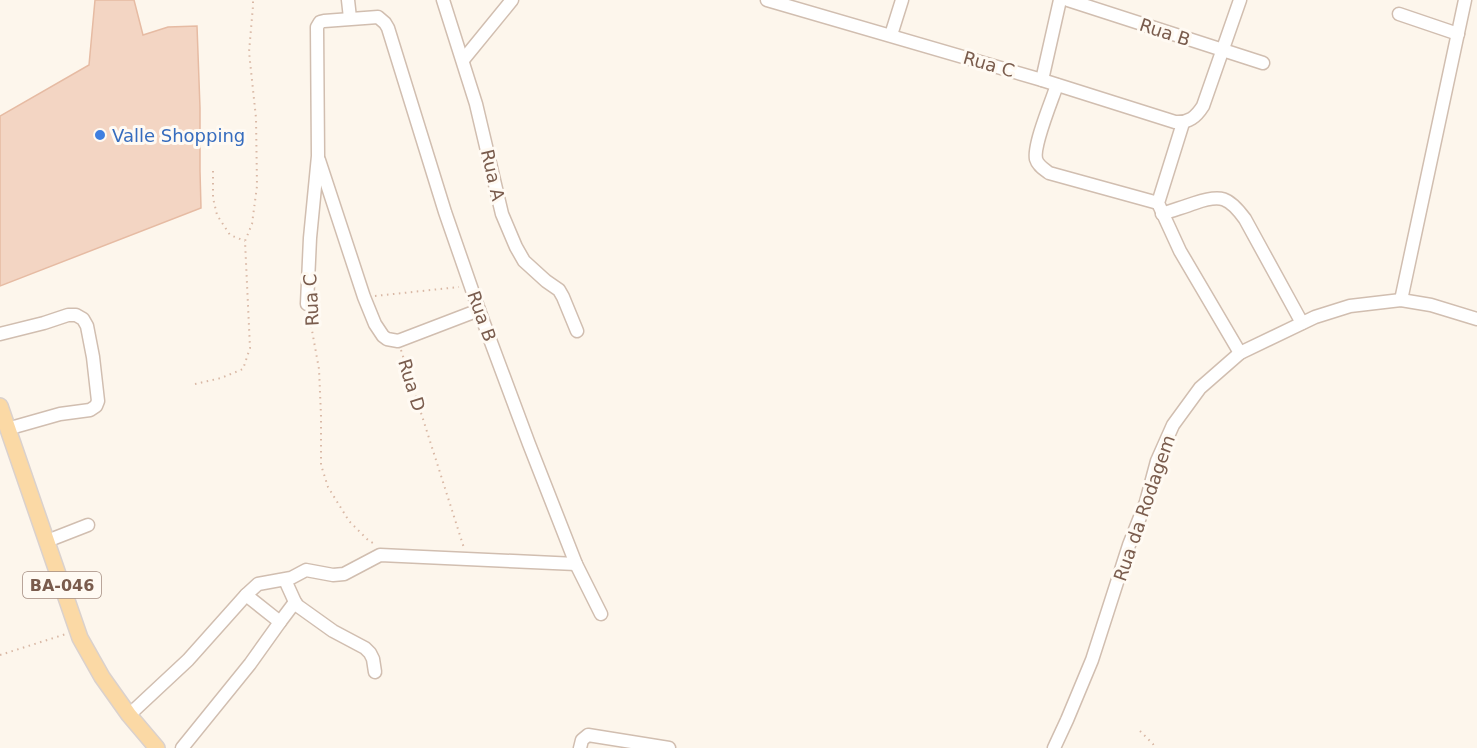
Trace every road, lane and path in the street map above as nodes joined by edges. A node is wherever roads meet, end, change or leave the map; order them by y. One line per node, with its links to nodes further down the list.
1 (252, 0): 24 (path)
2 (348, 0): 12 (street)
3 (442, 0): 16 (street, Rua A)
4 (512, 0): 16 (street)
5 (767, 0): 14 (street, Rua C)
6 (902, 0): 14 (street)
7 (1060, 0): 18 (street)
8 (1068, 0): 15 (street, Rua B)
9 (1240, 0): 15 (street)
10 (1465, 0): 13 (street)
11 (1400, 14): 13 (street)
12 (350, 18): 21 (street, Rua C); 25 (street, Rua B)
13 (1458, 34): 27 (street)
14 (891, 35): 18 (street, Rua C)
15 (1222, 51): 17 (street, Rua B); 20 (street)
16 (463, 60): 32 (street, Rua A)
17 (1263, 63)
18 (1042, 80): 19 (street, Rua C)
19 (1057, 85): 20 (street, Rua C); 23 (street)
20 (1183, 123): 23 (street)
21 (318, 156): 26 (street, Rua D); 28 (street, Rua C)
22 (213, 171): 24 (path)
23 (1160, 208): 31 (street); 35 (street)
24 (245, 242): 36 (path)
25 (471, 286): 26 (path); 29 (street, Rua B)
26 (364, 297): 34 (street, Rua D)
27 (1401, 300): 30 (street, Rua da Rodagem); 31 (street, Rua da Rodagem)
28 (307, 304): 41 (path, Rua C)
29 (479, 310): 34 (street); 43 (street, Rua B)
30 (1477, 319)
31 (1302, 323): 35 (street, Rua da Rodagem)
32 (577, 331)
33 (0, 334): 38 (street)
34 (398, 341): 42 (path, Rua D)
35 (1240, 353): 59 (street, Rua da Rodagem)
36 (195, 384)
37 (0, 406): 38 (main road, BA-046)
38 (6, 437): 40 (main road, BA-046)
39 (88, 525): 40 (street)
40 (47, 541): 49 (main road, BA-046)
41 (393, 555): 42 (street); 44 (street)
42 (467, 560): 43 (street)
43 (576, 564): 47 (street, Rua B)
44 (285, 580): 45 (street); 46 (street)
45 (246, 595): 48 (street); 52 (street)
46 (295, 602): 48 (street); 51 (street)
47 (601, 614)
48 (280, 622): 56 (street)
49 (80, 638): 50 (path); 52 (main road, BA-046)
50 (0, 655)
51 (375, 672)
52 (129, 715): 55 (main road, BA-046)
53 (1140, 731): 60 (path)
54 (616, 744): 57 (street); 58 (street)
55 (157, 748)
56 (182, 748)
57 (580, 748)
58 (669, 748)
59 (1054, 748)
60 (1154, 748)

